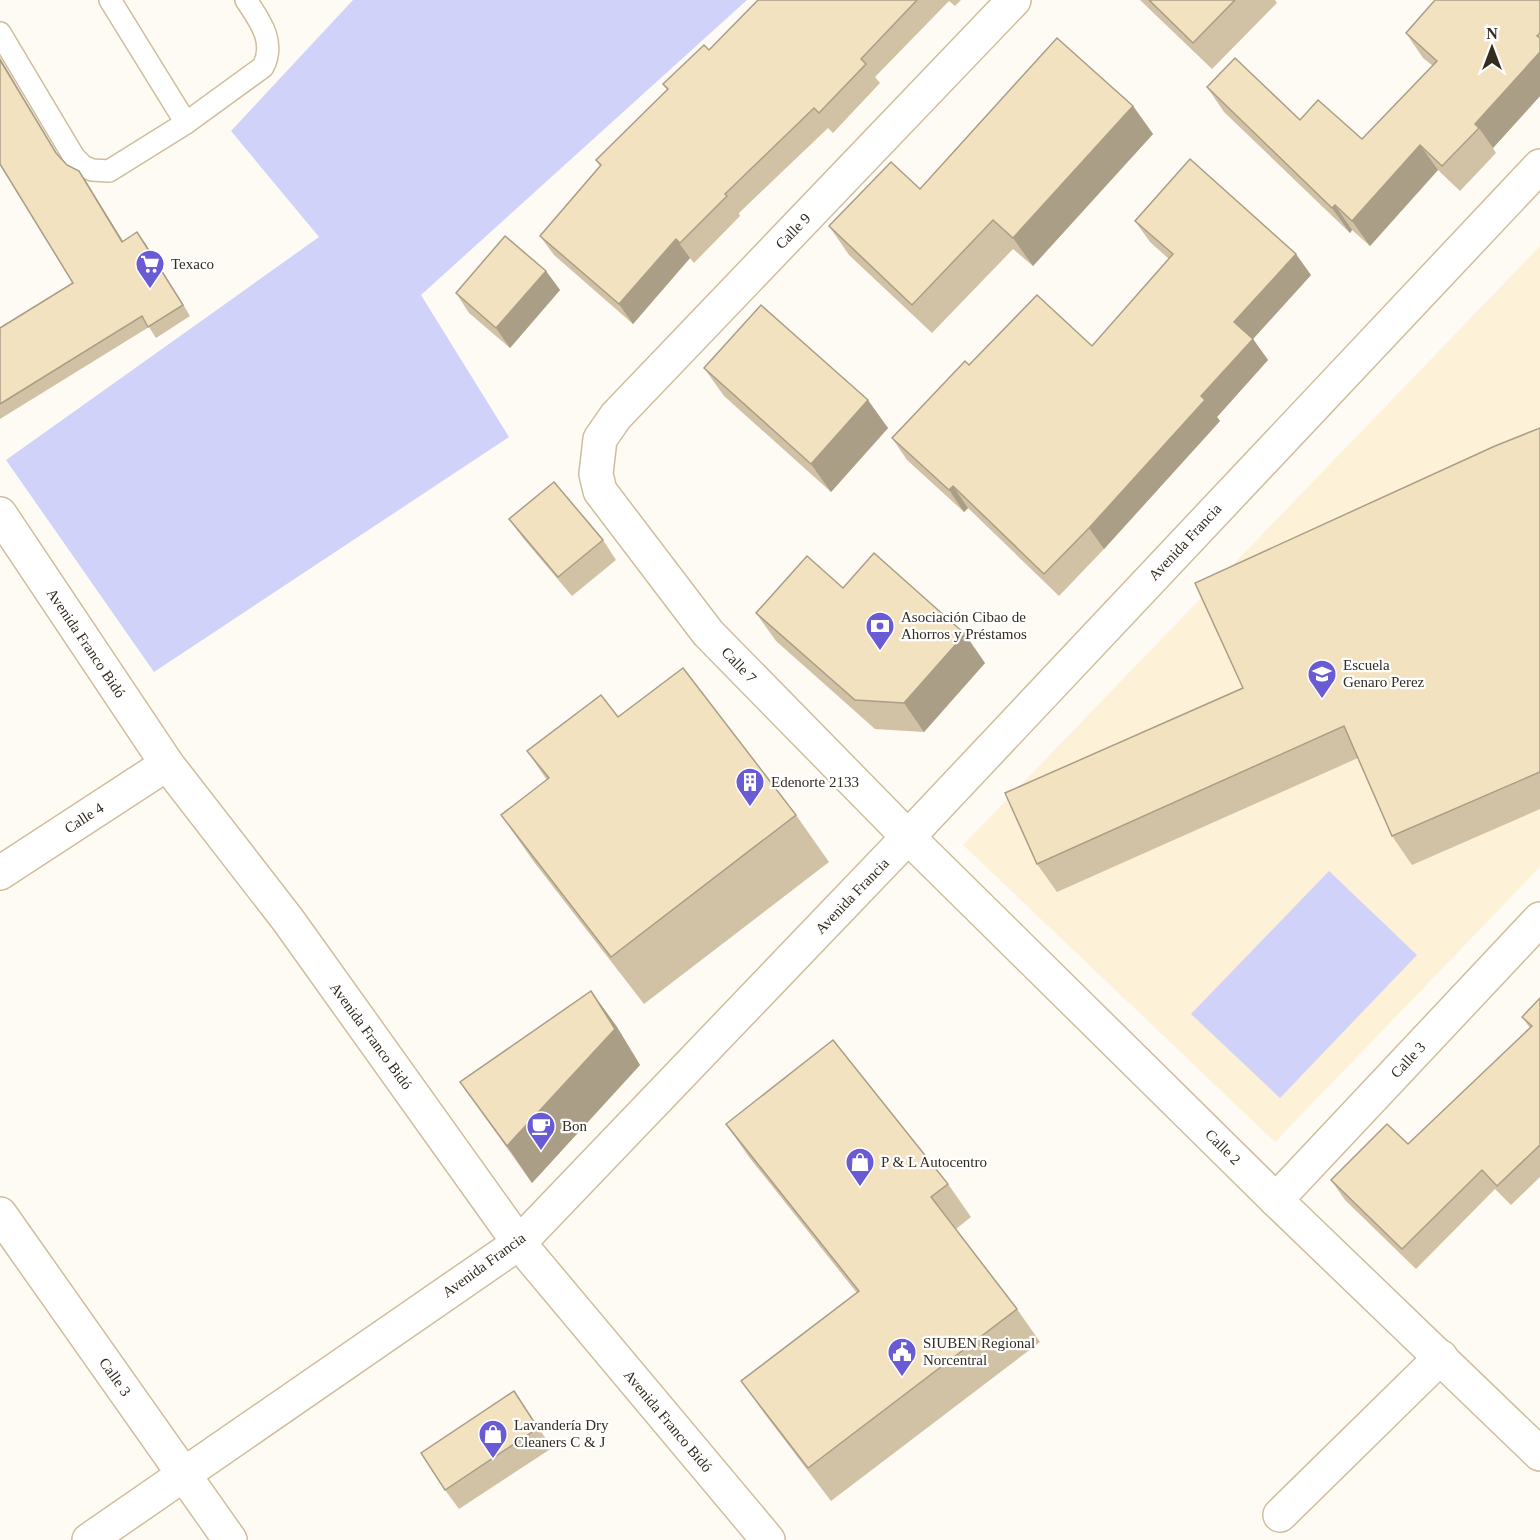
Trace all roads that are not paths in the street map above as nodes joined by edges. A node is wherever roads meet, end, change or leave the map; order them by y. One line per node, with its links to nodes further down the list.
1 (110, 0): 5 (lane)
2 (246, 0): 5 (lane)
3 (1014, 0): 7 (street, Calle 9)
4 (0, 33): 5 (lane)
5 (186, 123)
6 (1540, 166): 10 (street, Avenida Francia)
7 (596, 474): 10 (street, Calle 7)
8 (0, 513): 9 (street, Avenida Franco Bidó)
9 (167, 764): 11 (street, Calle 4); 15 (street, Avenida Franco Bidó)
10 (908, 837): 13 (street, Calle 2); 15 (street, Avenida Francia)
11 (0, 873)
12 (1540, 920): 13 (street, Calle 3)
13 (1276, 1200): 16 (street, Calle 2)
14 (0, 1214): 18 (street, Calle 3)
15 (519, 1243): 18 (street, Avenida Francia); 22 (street, Avenida Franco Bidó)
16 (1441, 1357): 17 (street, Calle 2); 19 (street)
17 (1540, 1454)
18 (183, 1474): 20 (street, Avenida Francia); 21 (street, Calle 3)
19 (1280, 1515)
20 (89, 1540)
21 (230, 1540)
22 (768, 1540)

